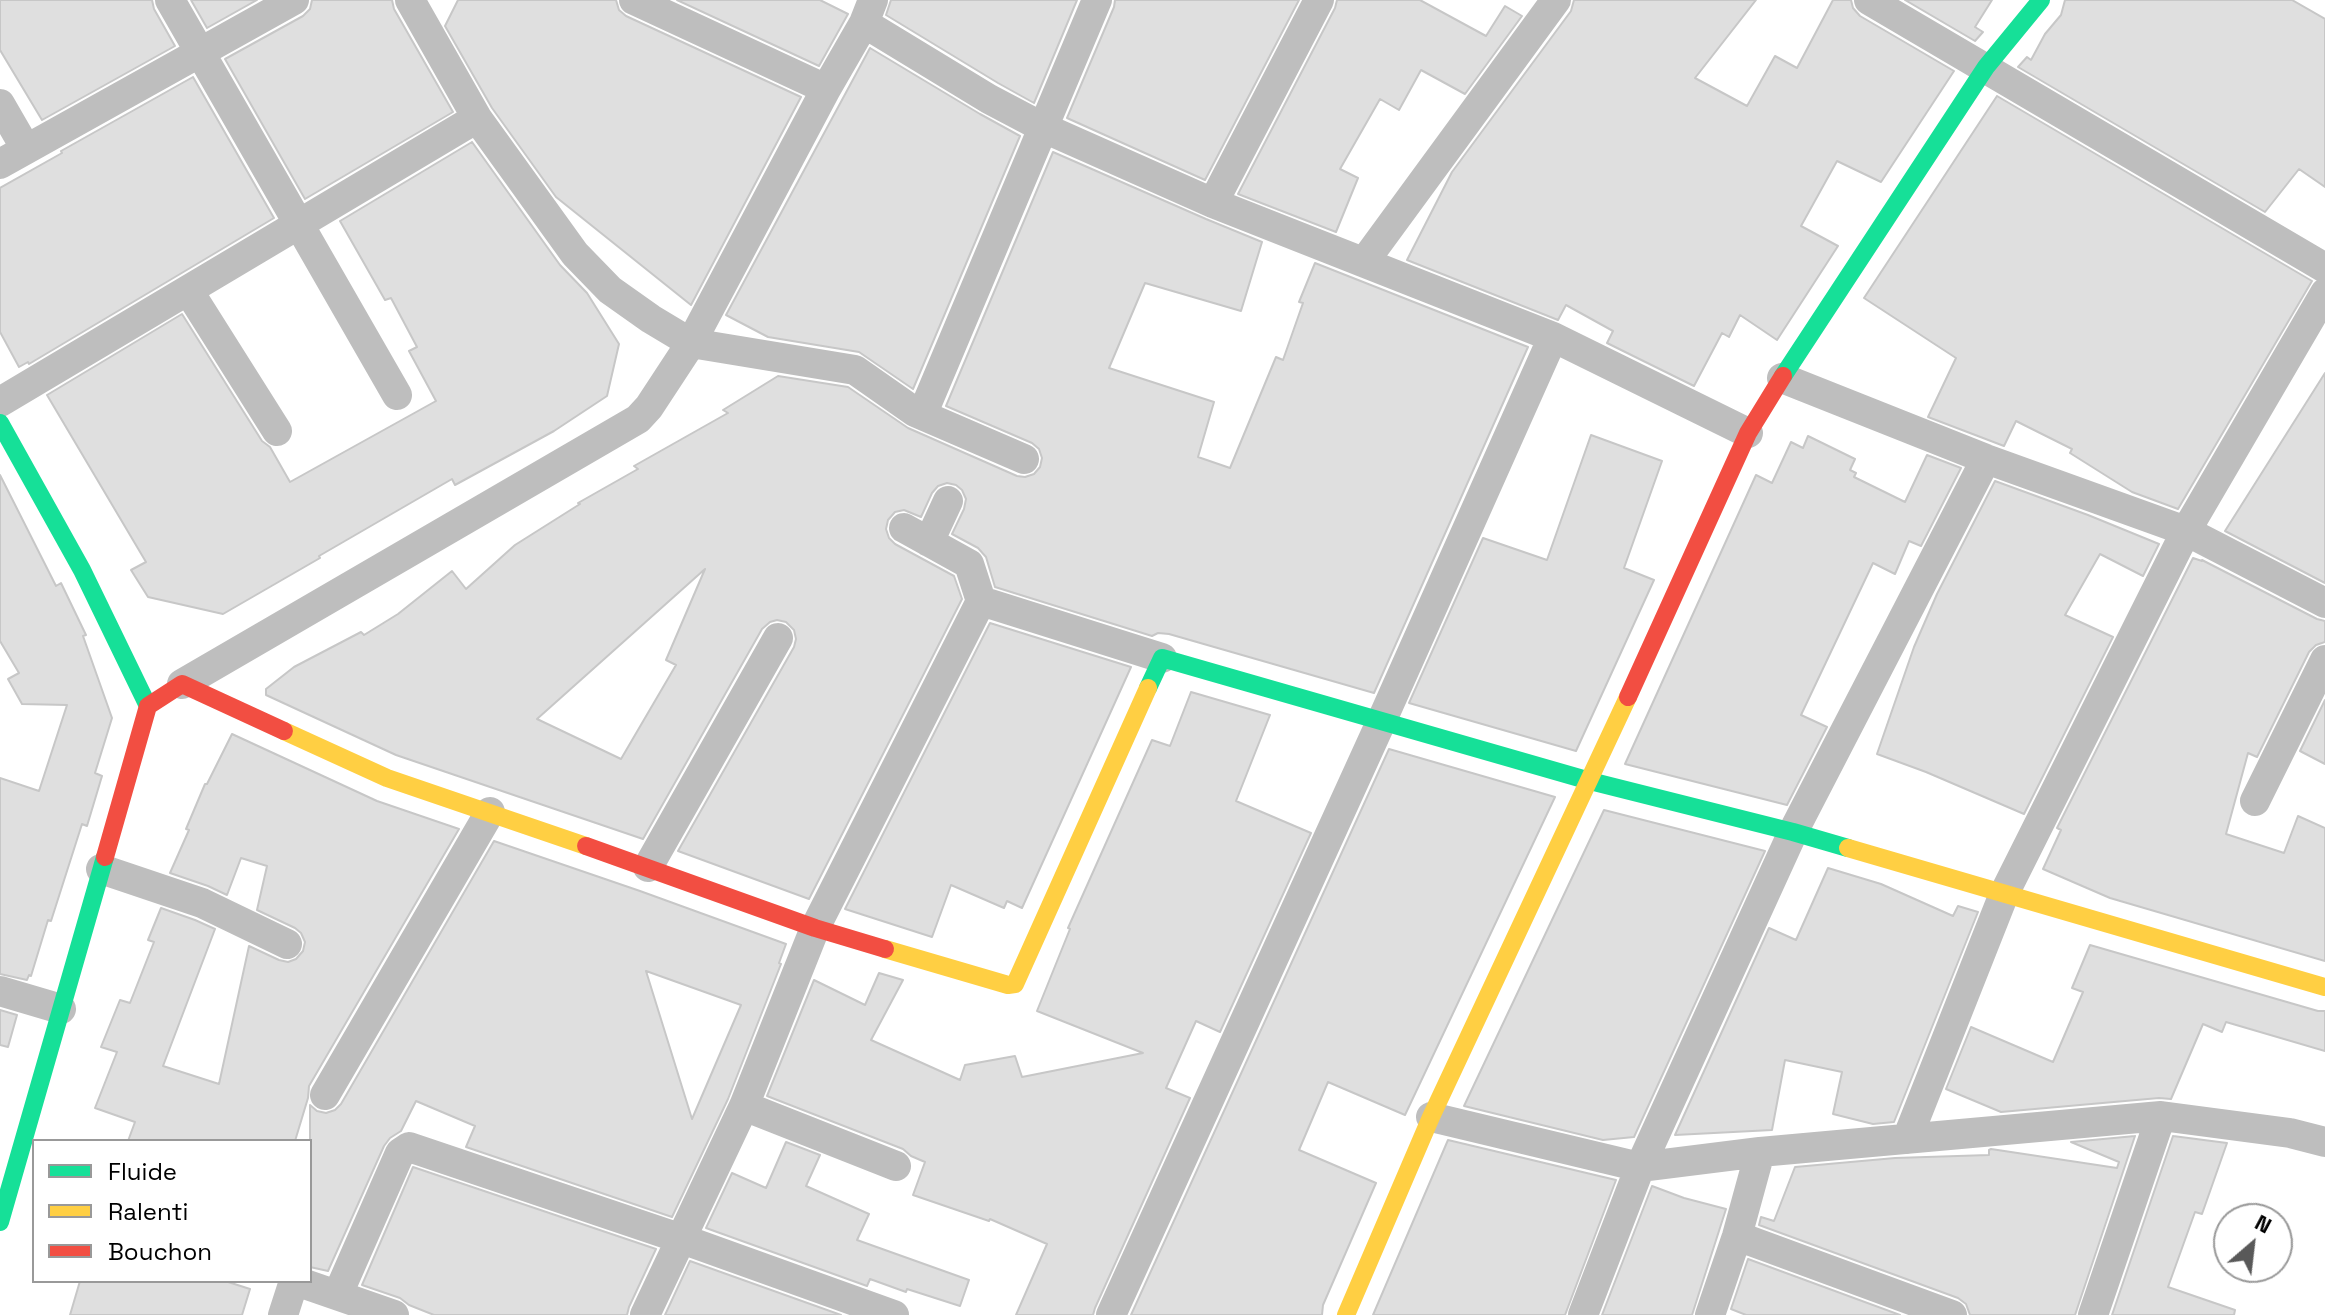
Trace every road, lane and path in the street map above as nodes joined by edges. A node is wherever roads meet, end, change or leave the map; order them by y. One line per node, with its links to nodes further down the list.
1 (170, 0): 11 (street)
2 (294, 0): 11 (street)
3 (410, 0): 15 (street)
4 (634, 0): 13 (street)
5 (1097, 0): 16 (street)
6 (1319, 0): 18 (street)
7 (1556, 0): 20 (street)
8 (1869, 0): 12 (street)
9 (2041, 0): 12 (street)
10 (869, 12): 13 (street); 16 (street)
11 (200, 52): 17 (street); 19 (street)
12 (1986, 67): 21 (street); 26 (street)
13 (826, 89): 25 (street)
14 (0, 104): 17 (street)
15 (477, 118): 19 (street); 25 (street)
16 (1044, 128): 18 (street); 29 (street)
17 (13, 156)
18 (1213, 203): 20 (street)
19 (299, 223): 22 (street); 27 (street)
20 (1364, 262): 24 (street)
21 (2325, 268)
22 (188, 290): 28 (street); 31 (street)
23 (2325, 293): 36 (street)
24 (1553, 337): 32 (street); 44 (street)
25 (691, 343): 29 (street); 42 (street)
26 (1782, 378): 32 (street); 34 (street)
27 (397, 395)
28 (0, 402)
29 (921, 413): 33 (street)
30 (0, 423): 43 (street)
31 (277, 431)
32 (1748, 433): 45 (street)
33 (1024, 459)
34 (1986, 459): 36 (street); 48 (street)
35 (948, 501): 37 (street)
36 (2186, 531): 38 (street); 51 (street)
37 (981, 601): 40 (street); 52 (street)
38 (2325, 603)
39 (778, 638): 49 (street)
40 (1162, 658): 44 (street); 52 (street)
41 (2325, 660): 46 (street)
42 (182, 684): 43 (street); 47 (street)
43 (148, 706): 50 (street)
44 (1382, 720): 45 (street); 76 (street)
45 (1590, 781): 48 (street); 60 (street)
46 (2255, 801)
47 (490, 812): 49 (street); 57 (street)
48 (1793, 832): 51 (street); 65 (street)
49 (648, 867): 52 (street)
50 (101, 869): 53 (street); 56 (street)
51 (2004, 894): 54 (street); 61 (street)
52 (815, 928): 58 (street)
53 (287, 944)
54 (2325, 987)
55 (0, 991): 56 (street)
56 (61, 1009): 66 (street)
57 (325, 1095)
58 (744, 1106): 64 (street); 68 (street)
59 (2161, 1116): 61 (street); 62 (street); 81 (street)
60 (1431, 1117): 65 (street); 77 (street)
61 (1907, 1139): 63 (street)
62 (2325, 1142)
63 (1760, 1152): 65 (street); 67 (street)
64 (896, 1166)
65 (1640, 1167): 78 (street)
66 (14, 1208)
67 (1737, 1236): 79 (street); 80 (street)
68 (682, 1239): 71 (street); 74 (street); 75 (street)
69 (294, 1283): 72 (street)
70 (302, 1283): 71 (street)
71 (338, 1294): 73 (street)
72 (283, 1315)
73 (394, 1315)
74 (645, 1315)
75 (894, 1315)
76 (1111, 1315)
77 (1346, 1315)
78 (1583, 1315)
79 (1710, 1315)
80 (1952, 1315)
81 (2093, 1315)

